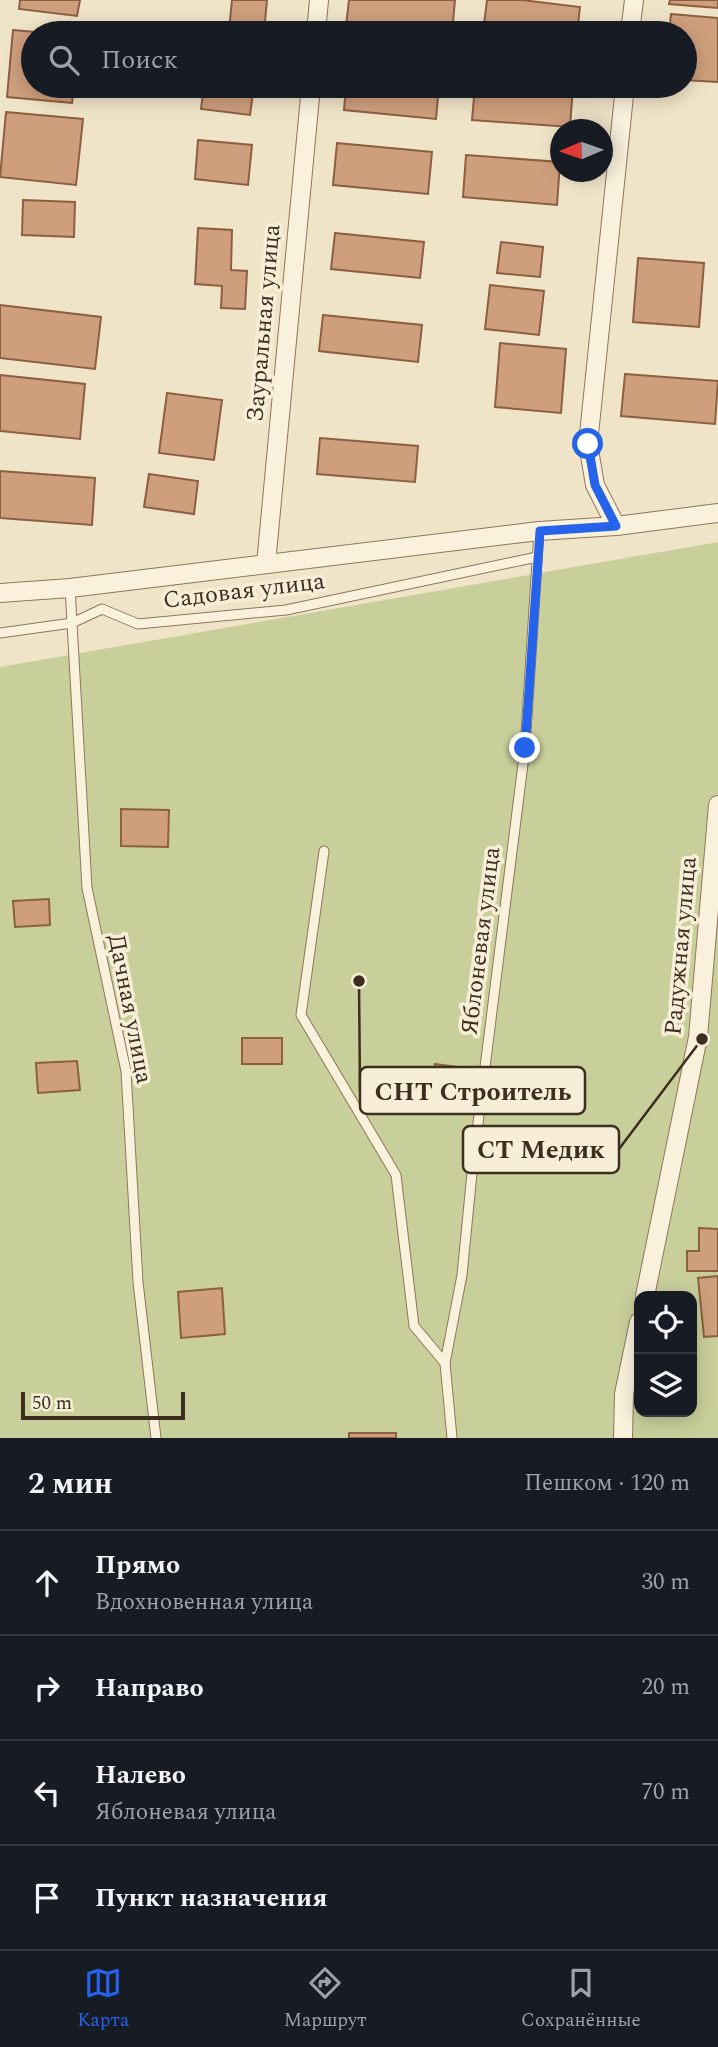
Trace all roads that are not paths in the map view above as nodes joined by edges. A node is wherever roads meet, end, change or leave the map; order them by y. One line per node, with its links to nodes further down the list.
1 (319, 0): 3 (street)
2 (634, 0): 4 (street)
3 (317, 21)
4 (631, 21)
5 (310, 98): 11 (street, Зауральная улица)
6 (624, 98): 8 (street)
7 (718, 513): 8 (street)
8 (616, 526): 9 (street)
9 (540, 531): 10 (lane, Яблоневая улица); 11 (street)
10 (537, 557): 14 (lane, Садовая улица); 20 (lane, Яблоневая улица)
11 (266, 564): 12 (street)
12 (70, 588): 13 (street); 14 (lane, Дачная улица)
13 (0, 593)
14 (72, 623): 15 (lane, Садовая улица); 21 (lane, Дачная улица)
15 (0, 633)
16 (718, 805): 18 (street, Радужная улица)
17 (324, 851): 20 (lane)
18 (646, 1291)
19 (634, 1346): 23 (street)
20 (446, 1363): 22 (lane, Яблоневая улица)
21 (156, 1438)
22 (452, 1438)
23 (623, 1438)

